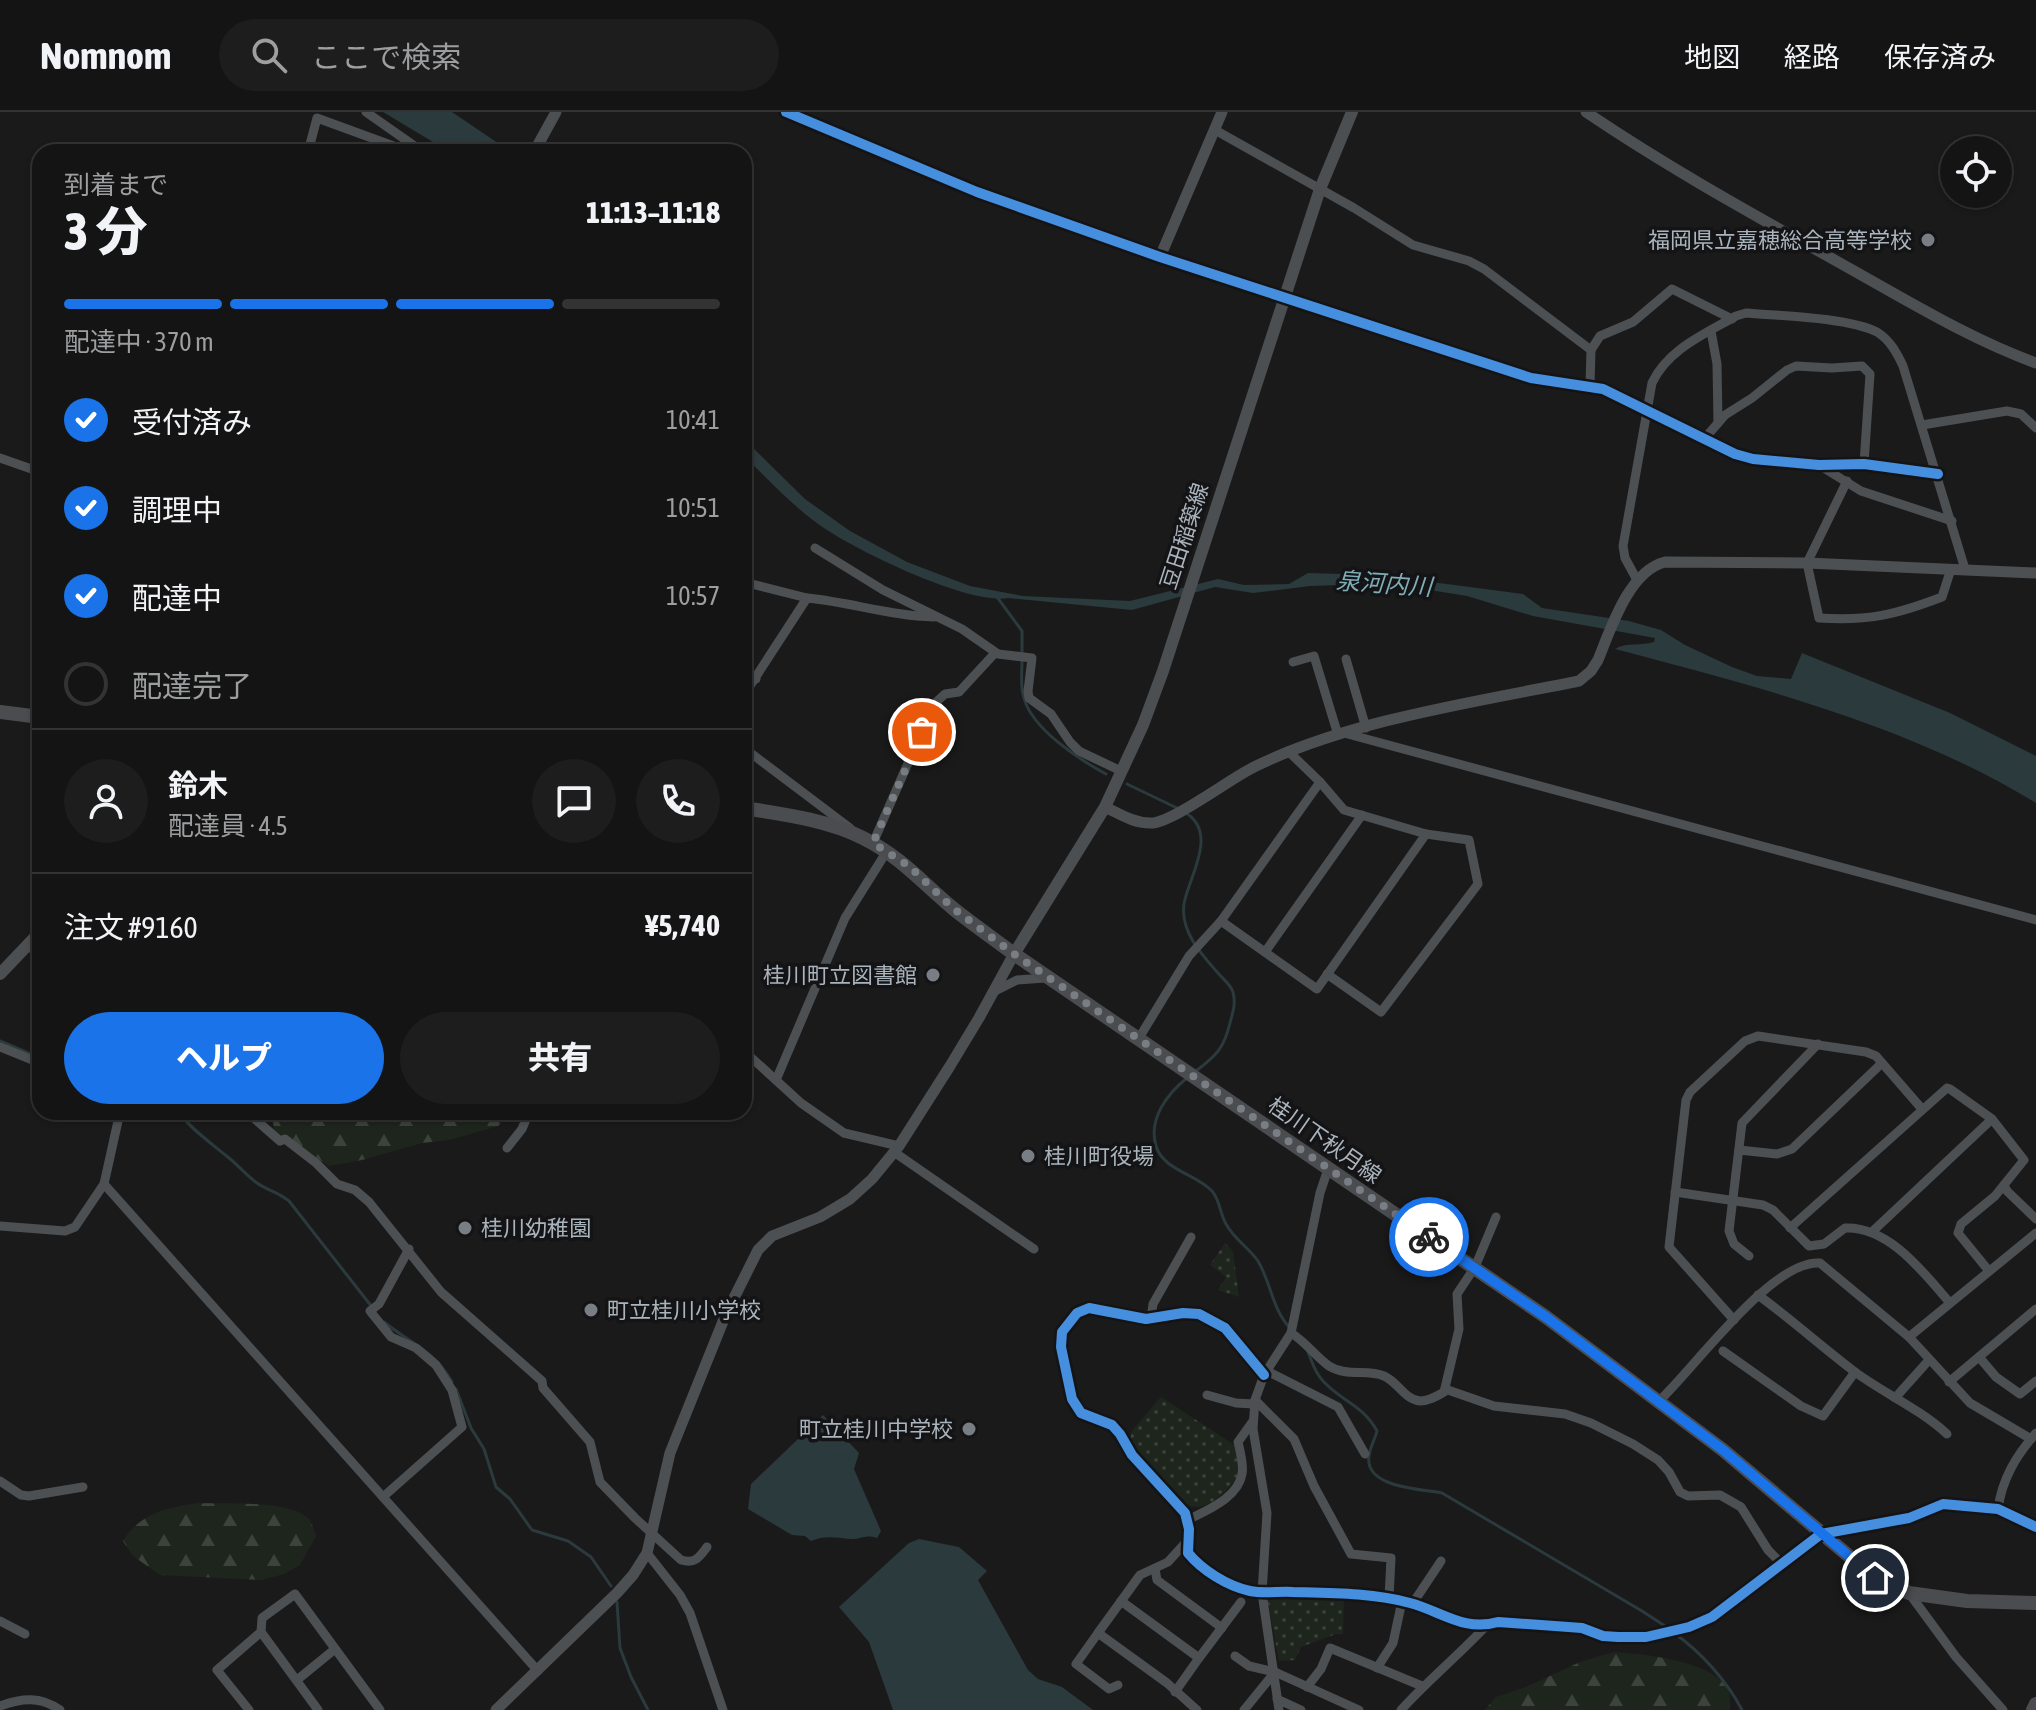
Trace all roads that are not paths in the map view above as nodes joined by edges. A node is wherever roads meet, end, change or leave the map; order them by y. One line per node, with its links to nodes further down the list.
1 (366, 112): 10 (street)
2 (556, 112): 11 (street)
3 (786, 112): 13 (street)
4 (1222, 112): 7 (street)
5 (1352, 112): 12 (main road, 豆田稲築線)
6 (1586, 112): 18 (street)
7 (1215, 130): 12 (street); 13 (street)
8 (310, 144): 9 (street)
9 (388, 144)
10 (412, 144)
11 (539, 144)
12 (1320, 189): 14 (main road, 豆田稲築線); 17 (street)
13 (1160, 257): 14 (street)
14 (1283, 297): 19 (street); 53 (main road, 豆田稲築線)
15 (1732, 319): 16 (street); 17 (street); 22 (street)
16 (1711, 331): 20 (street); 21 (street)
17 (1591, 350): 19 (street)
18 (2036, 363)
19 (1590, 385): 20 (street)
20 (1647, 410): 24 (street); 37 (street)
21 (1718, 423): 24 (street); 26 (street)
22 (1922, 425): 23 (street); 29 (street)
23 (2036, 428)
24 (1705, 438): 27 (street)
25 (0, 458): 28 (street)
26 (1864, 464): 27 (street); 29 (street)
27 (1819, 465): 30 (street)
28 (32, 469)
29 (1938, 474): 31 (street)
30 (1847, 481): 31 (street); 33 (street)
31 (1952, 521): 35 (street)
32 (815, 548): 40 (street)
33 (1807, 563): 34 (street); 34 (street); 37 (street)
34 (1951, 569): 35 (street)
35 (1965, 569): 36 (street)
36 (2036, 573)
37 (1637, 580): 49 (street)
38 (752, 584): 39 (street)
39 (807, 598): 40 (street); 45 (street)
40 (938, 617): 41 (street)
41 (995, 653): 53 (street); 59 (street)
42 (1346, 659): 49 (street)
43 (1293, 662): 50 (street)
44 (752, 676): 45 (street)
45 (756, 679): 46 (street)
46 (752, 684)
47 (0, 712): 48 (main road)
48 (32, 716)
49 (1366, 728): 50 (street)
50 (1341, 734): 51 (street); 61 (street)
51 (1288, 751): 54 (street); 55 (street)
52 (752, 754): 59 (street)
53 (1121, 771): 55 (main road, 豆田稲築線)
54 (1320, 782): 57 (street); 62 (street)
55 (1105, 807): 67 (main road, 豆田稲築線)
56 (752, 810): 59 (main road, 桂川下秋月線)
57 (1362, 815): 58 (street); 66 (street)
58 (1426, 834): 69 (street); 69 (street)
59 (866, 839): 60 (main road, 桂川下秋月線)
60 (887, 851): 67 (main road, 桂川下秋月線); 78 (street)
61 (2036, 920)
62 (1221, 921): 66 (street); 72 (street)
63 (32, 940): 64 (main road)
64 (27, 945): 65 (street); 68 (main road)
65 (32, 949)
66 (1265, 952): 69 (street)
67 (1014, 954): 70 (main road, 桂川下秋月線); 71 (street)
68 (0, 974)
69 (1327, 974)
70 (1049, 978): 71 (street); 72 (main road, 桂川下秋月線)
71 (993, 993): 85 (street)
72 (1139, 1038): 87 (main road, 桂川下秋月線)
73 (1818, 1044): 77 (street); 86 (street); 90 (street)
74 (0, 1047): 76 (street)
75 (752, 1058): 78 (street)
76 (32, 1060)
77 (1882, 1063): 79 (street); 86 (street)
78 (776, 1080): 85 (street)
79 (1922, 1109): 80 (street); 95 (street)
80 (1992, 1119): 89 (street); 96 (street)
81 (118, 1120): 88 (street)
82 (256, 1120): 99 (street)
83 (526, 1120): 84 (street)
84 (507, 1148)
85 (897, 1149): 100 (street); 134 (street)
86 (1739, 1150): 91 (street)
87 (1328, 1169): 102 (main road, 桂川下秋月線); 109 (street)
88 (104, 1184): 94 (street); 129 (street)
89 (2004, 1185): 93 (street); 103 (street)
90 (1675, 1192): 91 (street); 108 (street)
91 (1733, 1200): 95 (street); 101 (street)
92 (1496, 1217): 102 (street)
93 (2036, 1219)
94 (0, 1226)
95 (1790, 1228): 96 (street)
96 (1873, 1231): 105 (street)
97 (2036, 1233): 103 (street)
98 (1191, 1237): 107 (street)
99 (409, 1249): 129 (street); 134 (street)
100 (1034, 1249)
101 (1749, 1256)
102 (1475, 1267): 118 (street); 122 (main road, 桂川下秋月線)
103 (1989, 1271): 105 (street)
104 (1758, 1295): 108 (street); 110 (street); 114 (street)
105 (1950, 1303): 110 (street)
106 (2036, 1309): 112 (street)
107 (1151, 1319): 115 (street); 131 (street)
108 (1734, 1320): 122 (street)
109 (1291, 1333): 115 (street); 118 (street)
110 (1909, 1337): 113 (street)
111 (1723, 1351): 114 (street)
112 (1979, 1357): 116 (street); 117 (street)
113 (1929, 1360): 117 (street); 120 (street)
114 (1855, 1372): 120 (street)
115 (1265, 1373): 121 (street); 126 (street)
116 (2036, 1381)
117 (1949, 1382): 125 (street)
118 (1445, 1389): 139 (street)
119 (1207, 1395): 121 (street)
120 (1895, 1398): 124 (street)
121 (1254, 1402): 123 (street); 143 (street)
122 (1658, 1402): 133 (main road, 桂川下秋月線)
123 (1253, 1421): 131 (street); 141 (street)
124 (1947, 1434)
125 (2033, 1436): 130 (street)
126 (1365, 1454)
127 (0, 1481): 128 (street)
128 (83, 1487)
129 (383, 1497): 159 (street)
130 (1998, 1509): 132 (street); 133 (street)
131 (1188, 1520): 135 (street)
132 (2036, 1527)
133 (1821, 1534): 139 (street); 142 (main road, 桂川下秋月線)
134 (653, 1535): 136 (street); 137 (street)
135 (1187, 1541): 140 (street); 141 (street)
136 (707, 1547)
137 (647, 1553): 159 (street); 175 (street)
138 (1441, 1561): 147 (street)
139 (1782, 1564): 150 (street)
140 (1155, 1569): 144 (street); 151 (street)
141 (1262, 1593): 143 (street); 160 (street)
142 (1909, 1593): 148 (main road, 桂川下秋月線); 182 (street)
143 (1389, 1598): 145 (street)
144 (1121, 1601): 153 (street); 157 (street)
145 (1402, 1601): 147 (street); 158 (street)
146 (1241, 1602): 151 (street)
147 (1413, 1603): 150 (street)
148 (2036, 1603)
149 (0, 1621): 154 (street)
150 (1487, 1625): 163 (street)
151 (1222, 1628): 157 (street)
152 (261, 1632): 155 (street); 161 (street); 171 (street)
153 (1098, 1633): 162 (street); 165 (street)
154 (25, 1634)
155 (335, 1649): 161 (street); 173 (street)
156 (1235, 1656): 160 (street)
157 (1199, 1658): 165 (street)
158 (1377, 1668): 163 (street); 164 (street)
159 (538, 1671): 174 (street)
160 (1275, 1672): 164 (street); 166 (street); 177 (street)
161 (297, 1680): 172 (street)
162 (1118, 1685)
163 (1422, 1686): 181 (street)
164 (1307, 1687): 180 (street)
165 (1175, 1692): 168 (street)
166 (1277, 1699): 178 (street); 179 (street)
167 (2036, 1704): 183 (main road)
168 (1185, 1705): 176 (street)
169 (0, 1706): 170 (street)
170 (60, 1710)
171 (249, 1710)
172 (318, 1710)
173 (380, 1710)
174 (496, 1710)
175 (723, 1710)
176 (1197, 1710)
177 (1244, 1710)
178 (1279, 1710)
179 (1301, 1710)
180 (1359, 1710)
181 (1401, 1710)
182 (2003, 1710)
183 (2033, 1710)

